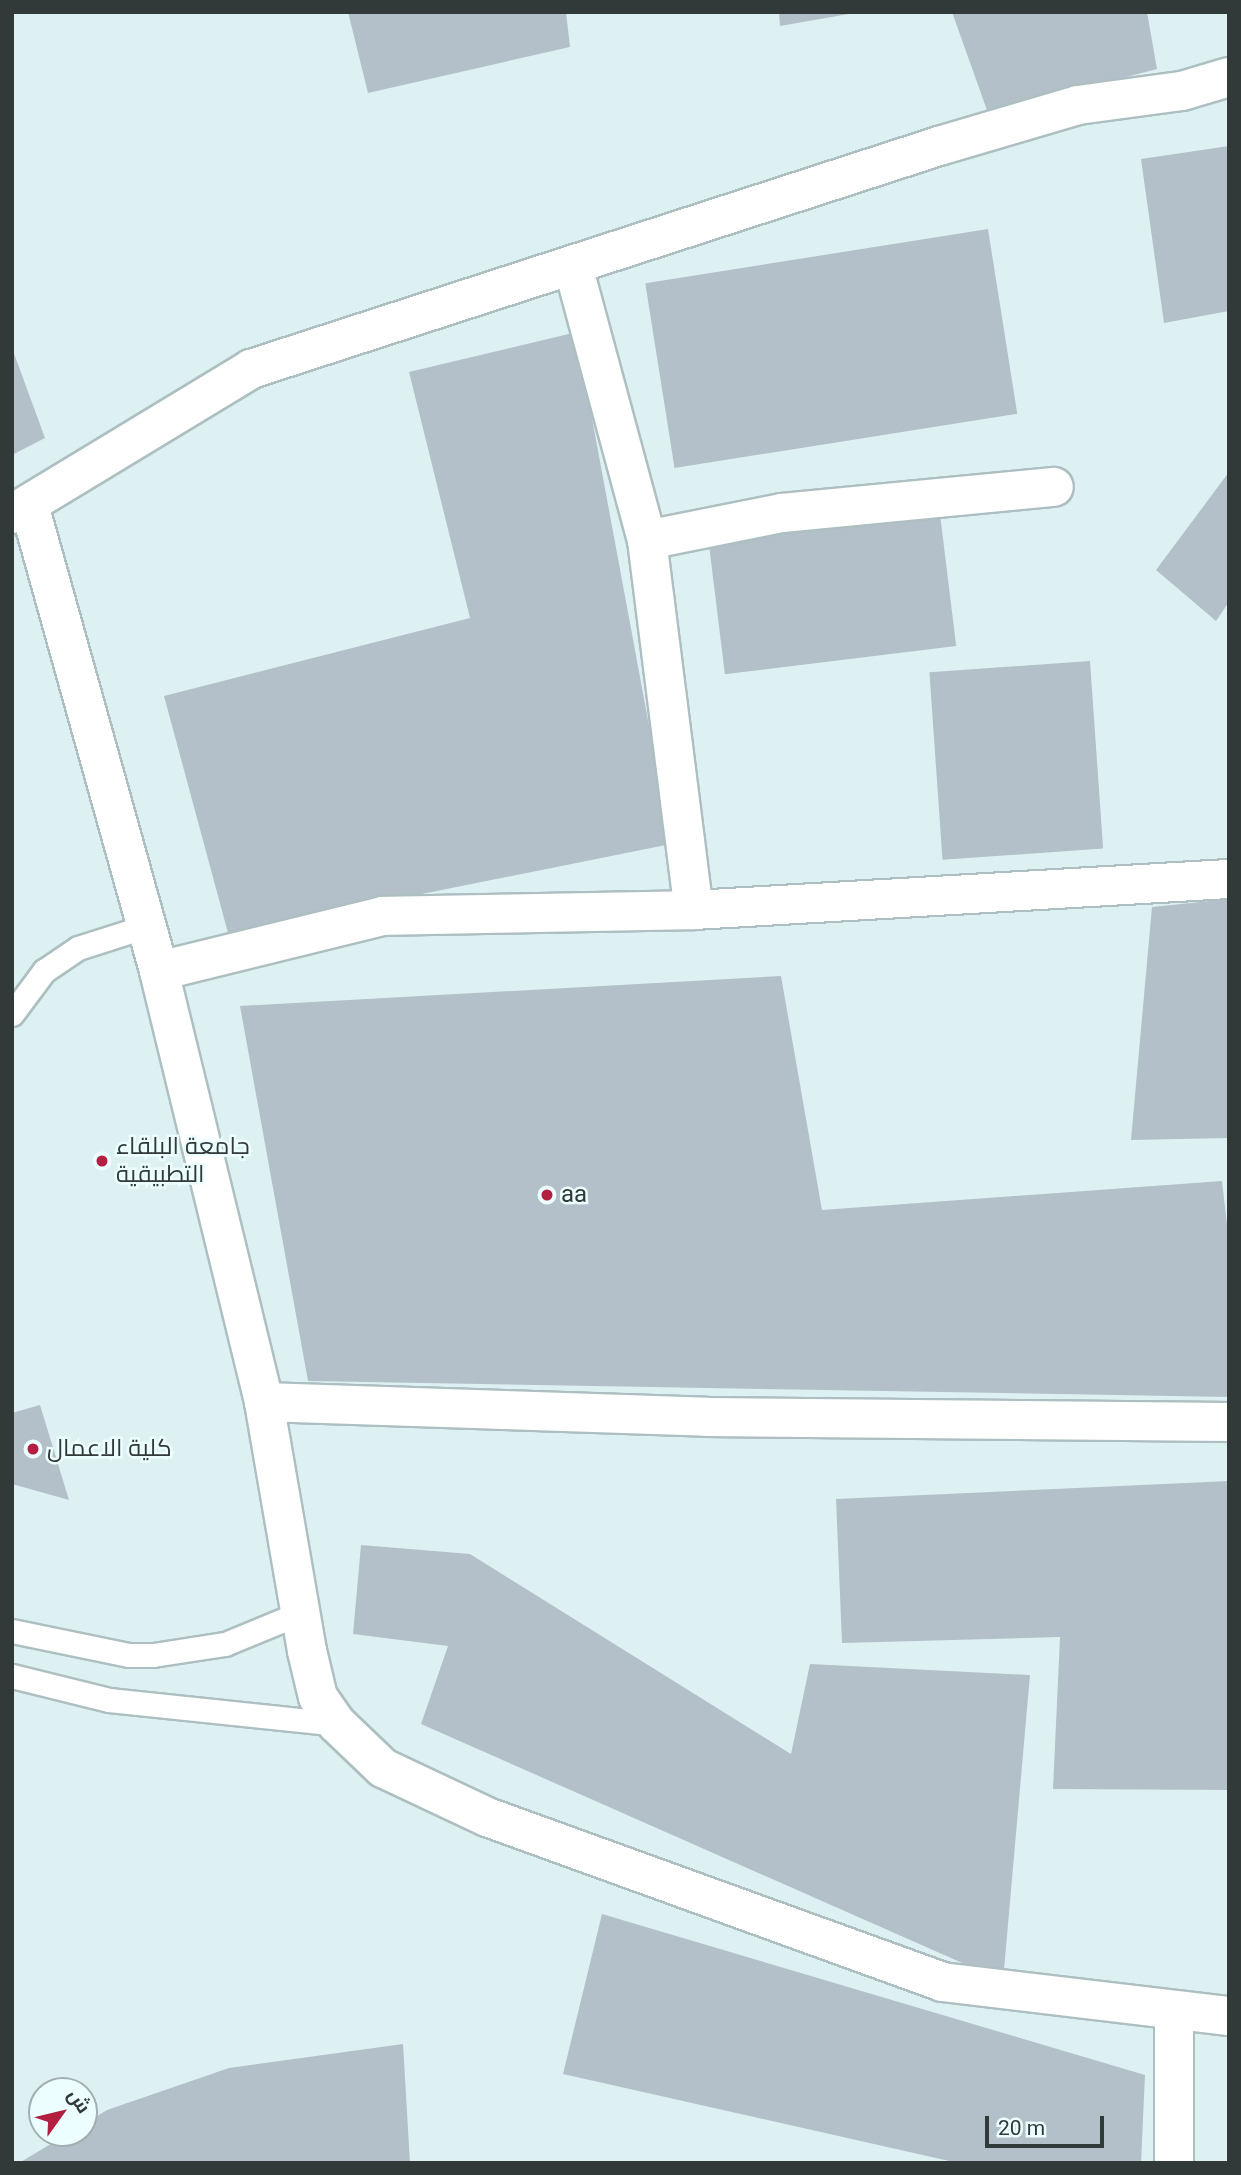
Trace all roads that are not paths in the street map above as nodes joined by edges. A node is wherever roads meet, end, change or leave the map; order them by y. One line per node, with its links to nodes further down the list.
1 (1229, 77): 2 (street)
2 (573, 266): 4 (street); 5 (street)
3 (1054, 487): 5 (street)
4 (21, 509): 8 (street)
5 (647, 540): 7 (street)
6 (1229, 879): 7 (street)
7 (694, 910): 9 (street)
8 (147, 926): 9 (street); 10 (lane)
9 (159, 971): 11 (street)
10 (12, 1014)
11 (264, 1402): 12 (street); 13 (street)
12 (1229, 1422)
13 (300, 1614): 14 (lane); 16 (street)
14 (12, 1631)
15 (12, 1676): 16 (lane)
16 (337, 1724): 17 (street)
17 (1174, 2010): 18 (street); 19 (street)
18 (1229, 2016)
19 (1174, 2163)

